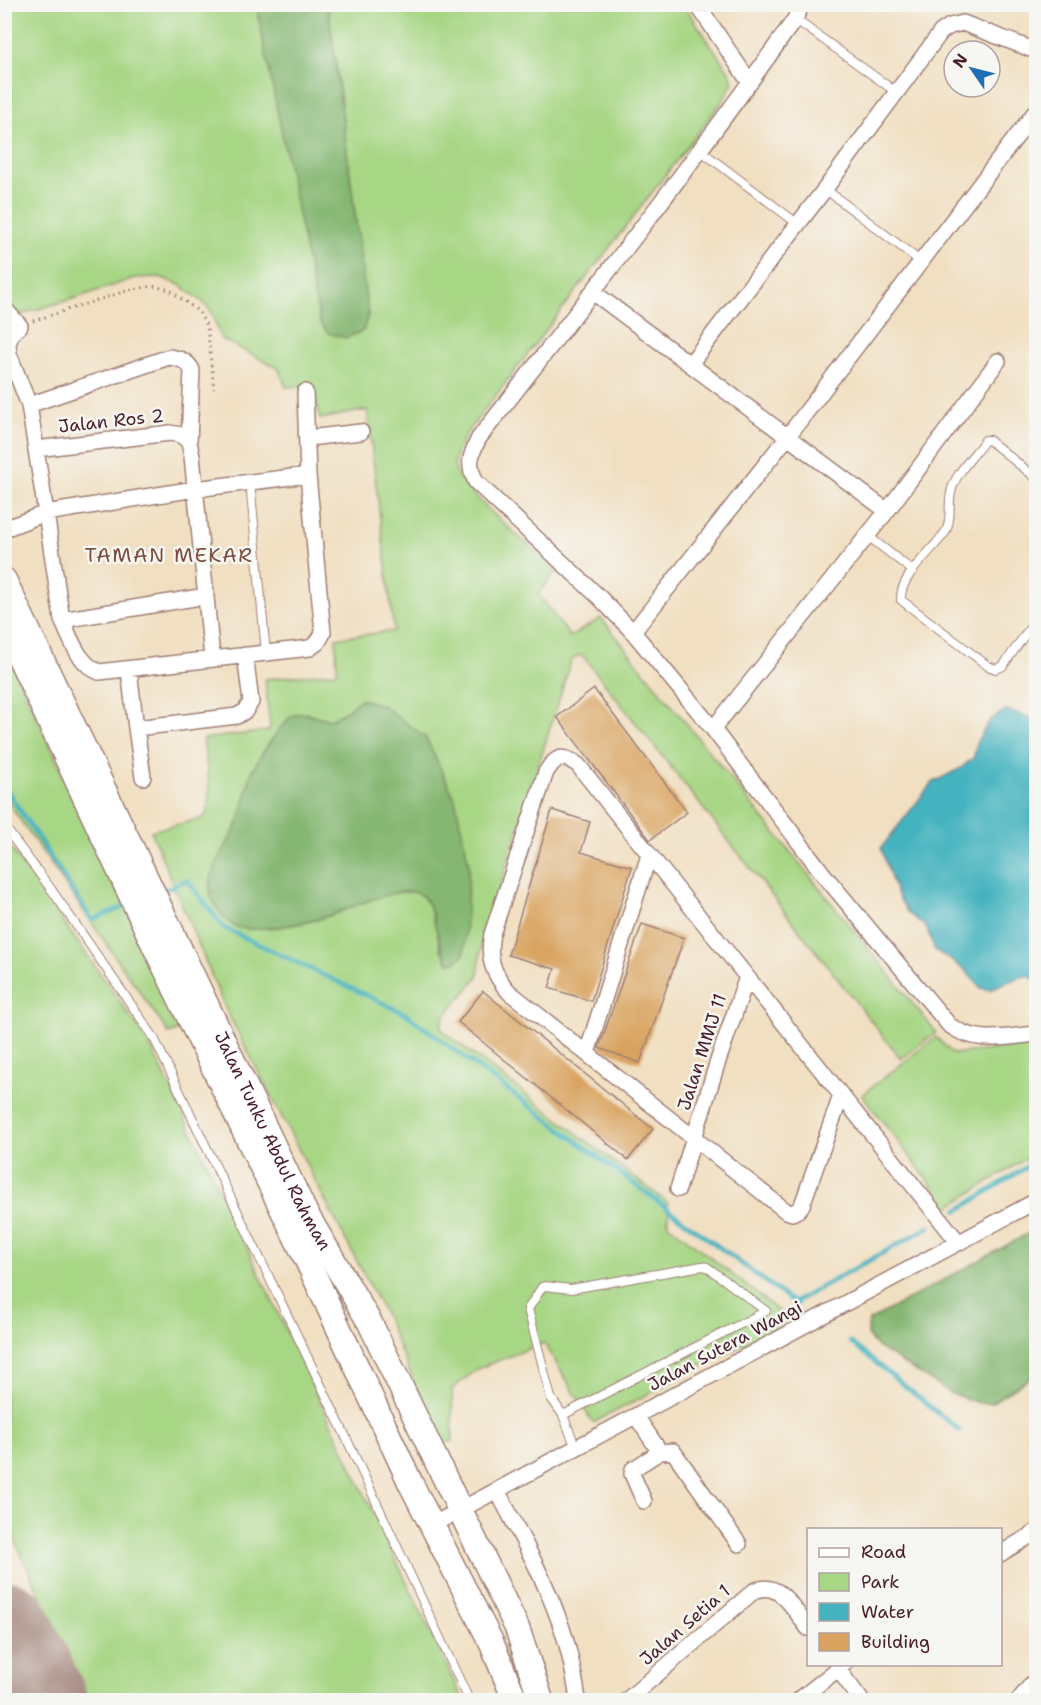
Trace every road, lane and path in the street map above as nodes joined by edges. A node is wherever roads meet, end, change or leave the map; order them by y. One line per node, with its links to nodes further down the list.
1 (697, 4): 5 (street)
2 (802, 4): 3 (street)
3 (795, 19): 5 (street); 6 (lane)
4 (1036, 51): 6 (street)
5 (750, 83): 8 (street)
6 (896, 92): 9 (street)
7 (1036, 111): 11 (street)
8 (700, 150): 10 (lane); 12 (street)
9 (825, 189): 10 (street); 11 (lane)
10 (798, 224): 16 (street)
11 (920, 261): 21 (street)
12 (593, 292): 16 (street); 39 (street)
13 (4, 308): 14 (street)
14 (20, 326): 17 (path); 19 (street)
15 (998, 361): 29 (street)
16 (690, 364): 21 (street)
17 (214, 389)
18 (306, 392): 22 (street)
19 (28, 405): 23 (street); 24 (street)
20 (361, 432): 22 (street)
21 (788, 436): 29 (street); 39 (street)
22 (308, 438): 25 (street)
23 (189, 442): 24 (street, Jalan Ros 2); 28 (street)
24 (36, 449): 30 (street)
25 (308, 475): 27 (street); 40 (street)
26 (1036, 478): 33 (lane)
27 (250, 482): 28 (street); 40 (lane)
28 (195, 489): 30 (street); 35 (street)
29 (887, 511): 32 (street)
30 (46, 513): 31 (street); 37 (street)
31 (6, 525)
32 (868, 536): 33 (lane); 45 (street)
33 (913, 571): 36 (lane)
34 (4, 580): 49 (main road, Jalan Tunku Abdul Rahman)
35 (206, 597): 37 (street); 42 (street)
36 (1036, 619)
37 (62, 620): 43 (street)
38 (4, 624): 49 (main road, Jalan Tunku Abdul Rahman)
39 (633, 632): 45 (street)
40 (266, 653): 41 (street)
41 (245, 656): 42 (street); 44 (street)
42 (212, 658): 43 (street)
43 (129, 670): 44 (street)
44 (136, 728): 46 (street)
45 (712, 729): 52 (street)
46 (143, 777)
47 (4, 826): 73 (lane)
48 (649, 855): 51 (street); 53 (street); 53 (street)
49 (137, 881): 50 (main road, Jalan Tunku Abdul Rahman)
50 (166, 944): 65 (main road, Jalan Tunku Abdul Rahman); 66 (main road, Jalan Tunku Abdul Rahman)
51 (747, 977): 54 (street); 55 (street, Jalan MMJ 11)
52 (1036, 1034)
53 (587, 1053): 55 (street)
54 (841, 1096): 55 (street); 58 (street)
55 (694, 1138): 56 (street, Jalan MMJ 11)
56 (678, 1189)
57 (1036, 1201): 58 (street, Jalan Sutera Wangi)
58 (958, 1243): 60 (street, Jalan Sutera Wangi)
59 (564, 1415): 59 (lane); 61 (lane)
60 (636, 1416): 61 (street, Jalan Sutera Wangi); 62 (street)
61 (576, 1448): 63 (street, Jalan Sutera Wangi)
62 (660, 1452): 64 (street); 68 (street)
63 (497, 1491): 65 (street, Jalan Sutera Wangi); 76 (street)
64 (644, 1501)
65 (460, 1510): 66 (street, Jalan Sutera Wangi); 75 (main road, Jalan Tunku Abdul Rahman)
66 (432, 1526): 74 (main road, Jalan Tunku Abdul Rahman)
67 (1036, 1532): 69 (street)
68 (739, 1544)
69 (1002, 1553)
70 (807, 1627): 77 (street, Jalan Setia 1)
71 (840, 1666): 78 (street); 79 (street)
72 (1036, 1679): 80 (street)
73 (469, 1701)
74 (515, 1701)
75 (541, 1701)
76 (578, 1701)
77 (627, 1701)
78 (799, 1701)
79 (861, 1701)
80 (1019, 1701)

